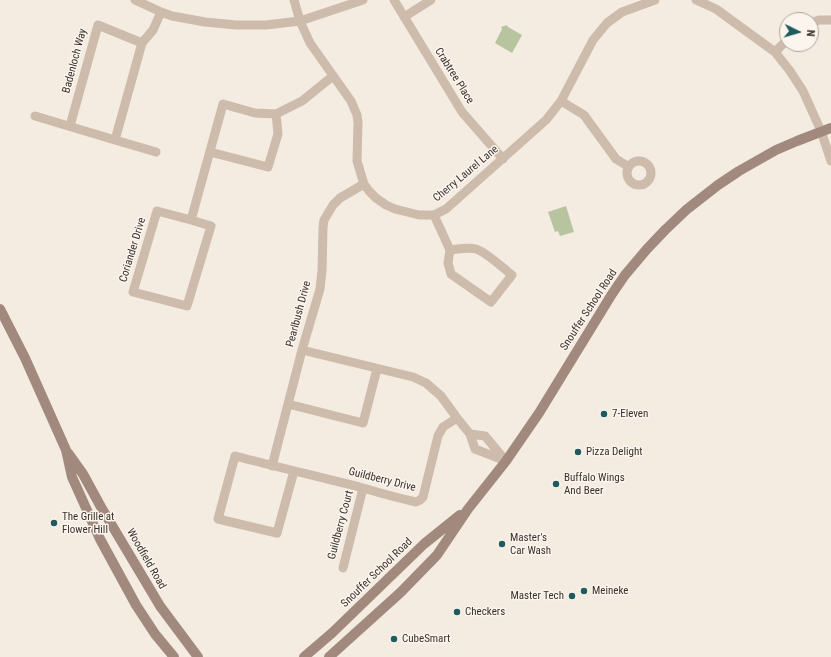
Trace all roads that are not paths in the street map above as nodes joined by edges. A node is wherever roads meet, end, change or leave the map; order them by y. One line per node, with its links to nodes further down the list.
1 (135, 0): 8 (street)
2 (294, 0): 12 (street, Cherry Laurel Lane)
3 (363, 0): 12 (street)
4 (394, 0): 9 (street, Crabtree Place)
5 (432, 0): 9 (street)
6 (655, 0): 17 (street, Cherry Laurel Lane)
7 (696, 0): 15 (street)
8 (161, 12): 12 (street); 13 (street)
9 (404, 17): 25 (street, Crabtree Place)
10 (819, 20): 11 (street)
11 (831, 20)
12 (300, 21): 16 (street, Cherry Laurel Lane)
13 (142, 43): 20 (street, Badenloch Way); 22 (street)
14 (779, 48): 15 (street)
15 (775, 52): 21 (street)
16 (333, 76): 18 (street); 28 (street, Cherry Laurel Lane)
17 (561, 101): 25 (street, Cherry Laurel Lane); 27 (street)
18 (276, 114): 24 (street); 24 (street)
19 (35, 116): 20 (street)
20 (70, 126): 22 (street)
21 (826, 130): 26 (street); 39 (main road, Snouffer School Road)
22 (115, 140): 23 (street)
23 (156, 152)
24 (210, 152): 30 (street)
25 (503, 159): 29 (street, Cherry Laurel Lane)
26 (831, 161)
27 (628, 167)
28 (364, 184): 29 (street, Cherry Laurel Lane); 33 (street, Pearlbush Drive)
29 (434, 215): 31 (street)
30 (191, 220): 30 (street, Coriander Drive)
31 (450, 250): 31 (street)
32 (0, 309): 38 (main road, Woodfield Road)
33 (302, 350): 34 (street); 35 (street, Pearlbush Drive)
34 (377, 369): 35 (street); 36 (street)
35 (288, 404): 40 (street, Pearlbush Drive)
36 (457, 418): 37 (street); 42 (street, Guildberry Drive)
37 (470, 434): 39 (street); 39 (street)
38 (66, 450): 45 (main road, Woodfield Road); 46 (main road, Woodfield Road)
39 (506, 461): 43 (main road, Snouffer School Road)
40 (272, 466): 41 (street, Guildberry Drive); 41 (street, Guildberry Drive)
41 (294, 471): 42 (street, Guildberry Drive)
42 (363, 488): 44 (street, Guildberry Court)
43 (468, 509): 47 (main road, Snouffer School Road); 48 (main road, Snouffer School Road)
44 (342, 568)
45 (174, 657)
46 (198, 657)
47 (304, 657)
48 (329, 657)

